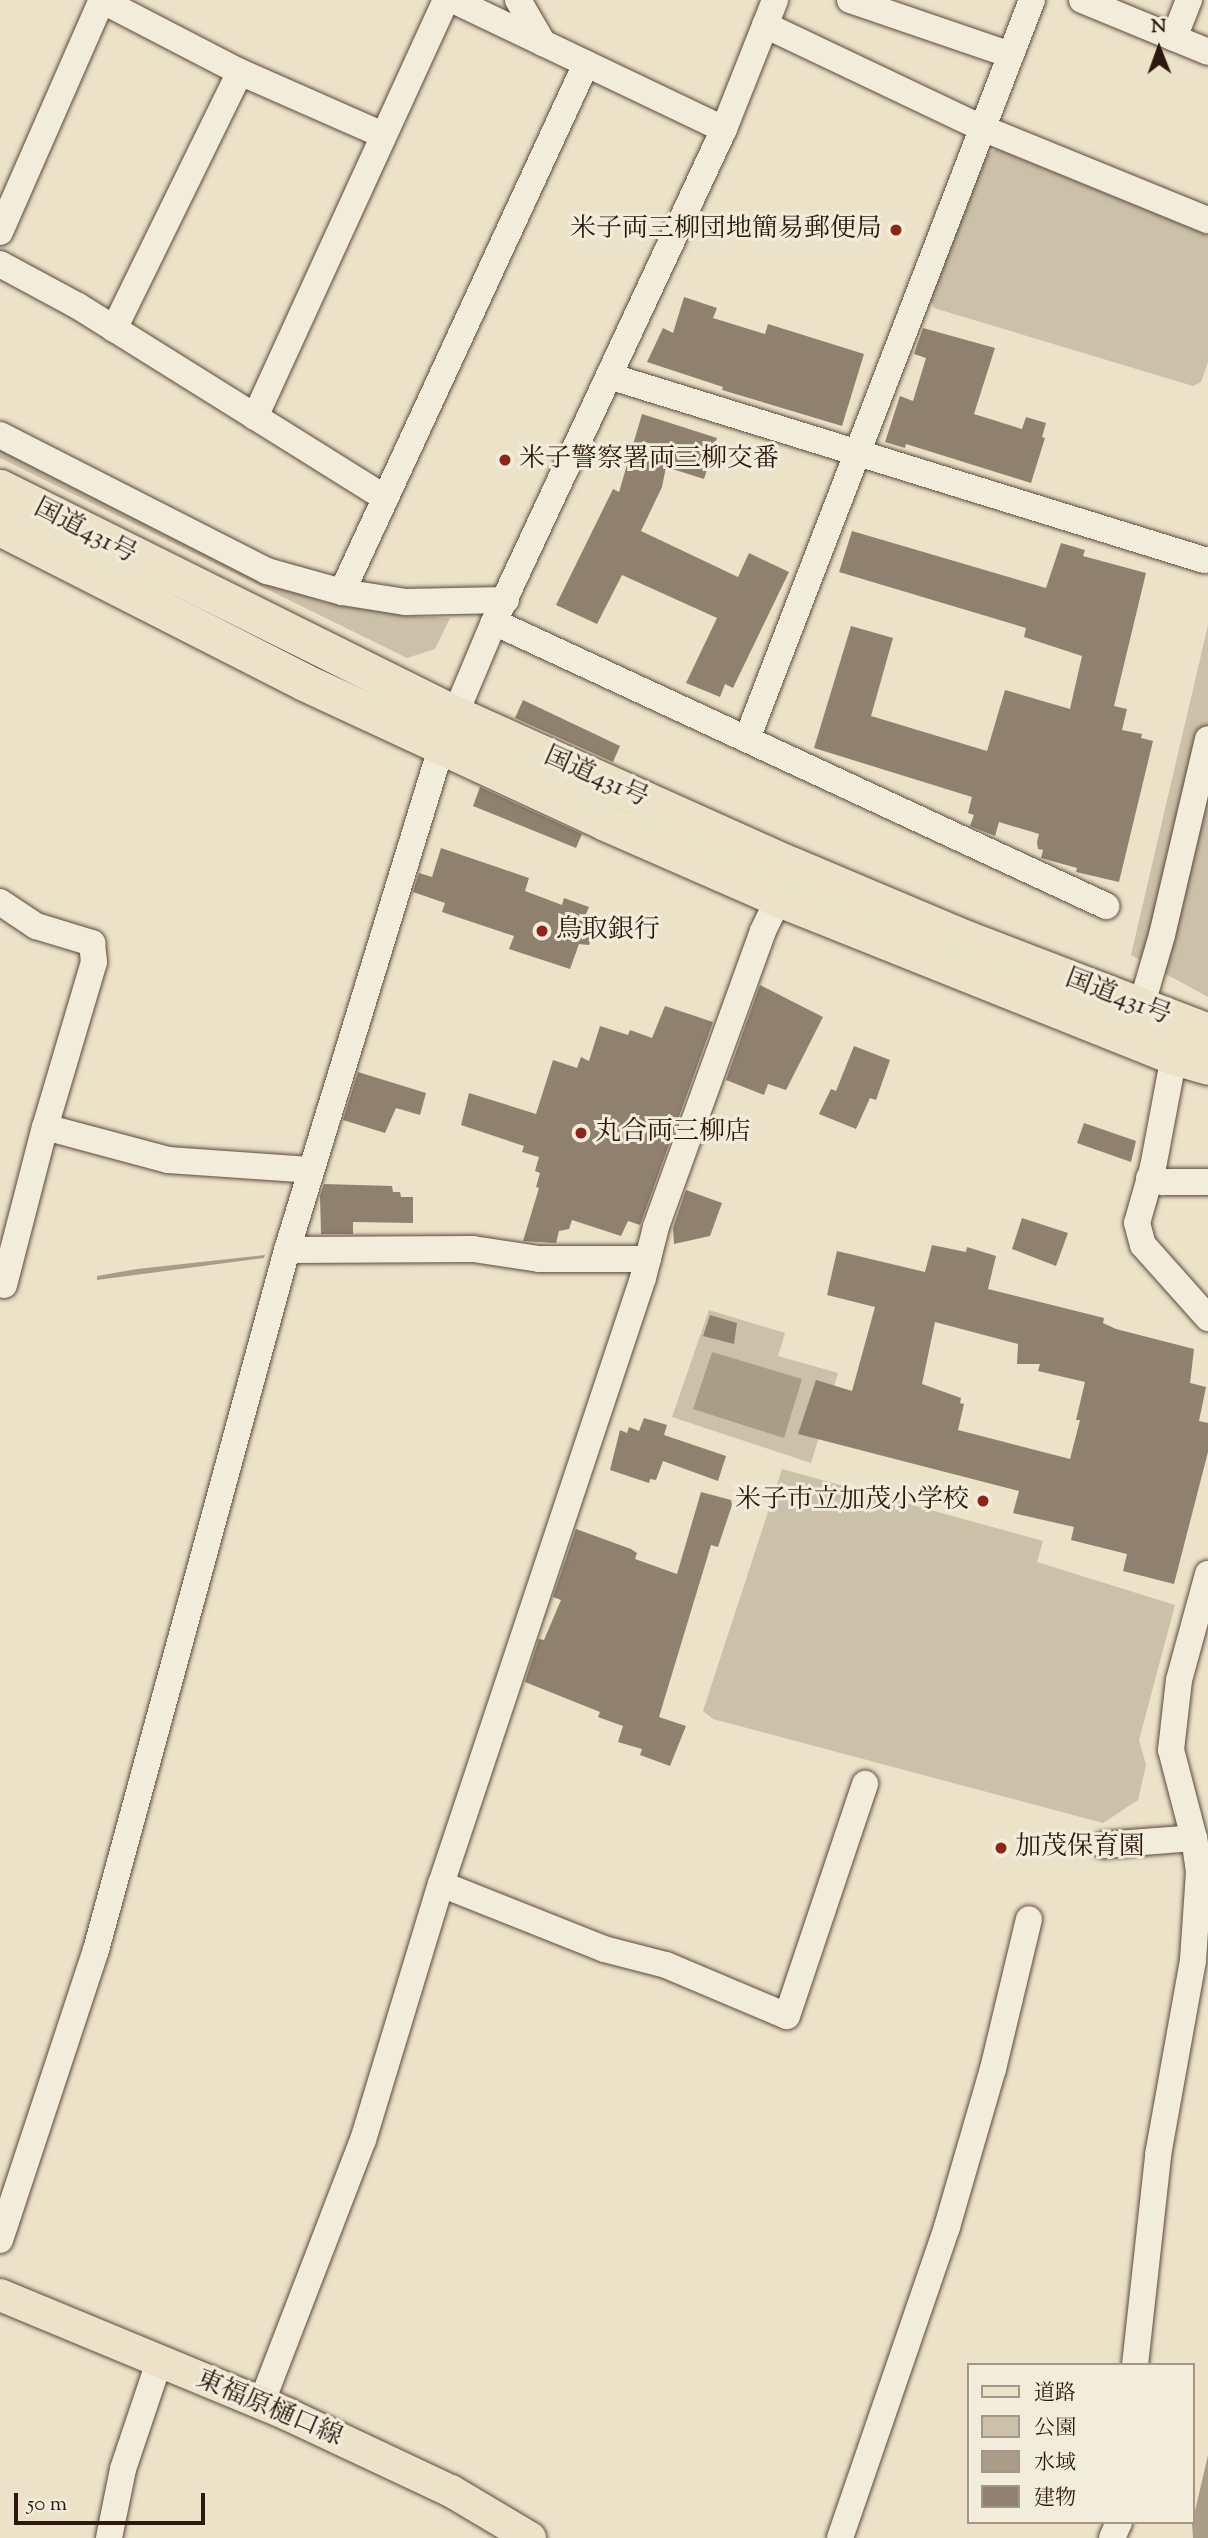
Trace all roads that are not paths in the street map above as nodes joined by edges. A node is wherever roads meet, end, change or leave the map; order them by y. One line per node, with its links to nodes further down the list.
1 (101, 0): 16 (street); 21 (street)
2 (446, 0): 19 (street)
3 (453, 0): 12 (street)
4 (518, 0): 12 (street)
5 (775, 0): 10 (street)
6 (850, 0): 14 (street)
7 (1032, 0): 14 (street)
8 (1082, 0): 11 (street)
9 (1189, 0): 11 (street)
10 (765, 25): 17 (street); 18 (street)
11 (1174, 38): 13 (street)
12 (542, 43): 15 (street)
13 (1208, 52)
14 (1011, 55): 17 (street)
15 (586, 64): 18 (street); 29 (street)
16 (240, 72): 19 (street); 23 (street)
17 (982, 128): 20 (street); 27 (street)
18 (724, 129): 24 (street)
19 (383, 135): 25 (street)
20 (1208, 220)
21 (0, 232)
22 (0, 264): 23 (street)
23 (114, 329): 25 (street)
24 (609, 376): 27 (street); 33 (street)
25 (255, 418): 29 (street)
26 (0, 435): 32 (street)
27 (857, 455): 31 (street); 35 (street)
28 (0, 488): 34 (highway, 国道431号)
29 (385, 498): 32 (street)
30 (0, 527): 37 (highway, 国道431号)
31 (1204, 560)
32 (342, 592): 33 (street)
33 (500, 611): 34 (street); 35 (street)
34 (454, 713): 37 (street); 41 (highway, 国道431号)
35 (747, 739): 40 (street)
36 (1208, 739): 41 (street)
37 (441, 748): 38 (highway, 国道431号); 44 (street)
38 (779, 898): 42 (highway, 国道431号); 48 (street)
39 (0, 902): 43 (street)
40 (1107, 906)
41 (1141, 1007): 42 (highway, 国道431号)
42 (1199, 1055): 45 (street)
43 (45, 1127): 44 (street); 49 (street)
44 (310, 1170): 47 (street)
45 (1149, 1178): 46 (street); 50 (street)
46 (1208, 1182)
47 (287, 1250): 48 (street); 57 (street)
48 (648, 1259): 55 (street)
49 (4, 1285)
50 (1208, 1318)
51 (1208, 1574): 53 (street)
52 (865, 1784): 55 (street)
53 (1194, 1838): 54 (street); 60 (street)
54 (1104, 1845)
55 (441, 1884): 61 (street)
56 (1029, 1919): 64 (street)
57 (0, 2240)
58 (0, 2295): 59 (main road, 東福原樋口線)
59 (159, 2362): 61 (main road, 東福原樋口線); 63 (street)
60 (1135, 2363)
61 (261, 2404): 62 (main road, 東福原樋口線)
62 (519, 2535)
63 (109, 2538)
64 (840, 2538)

